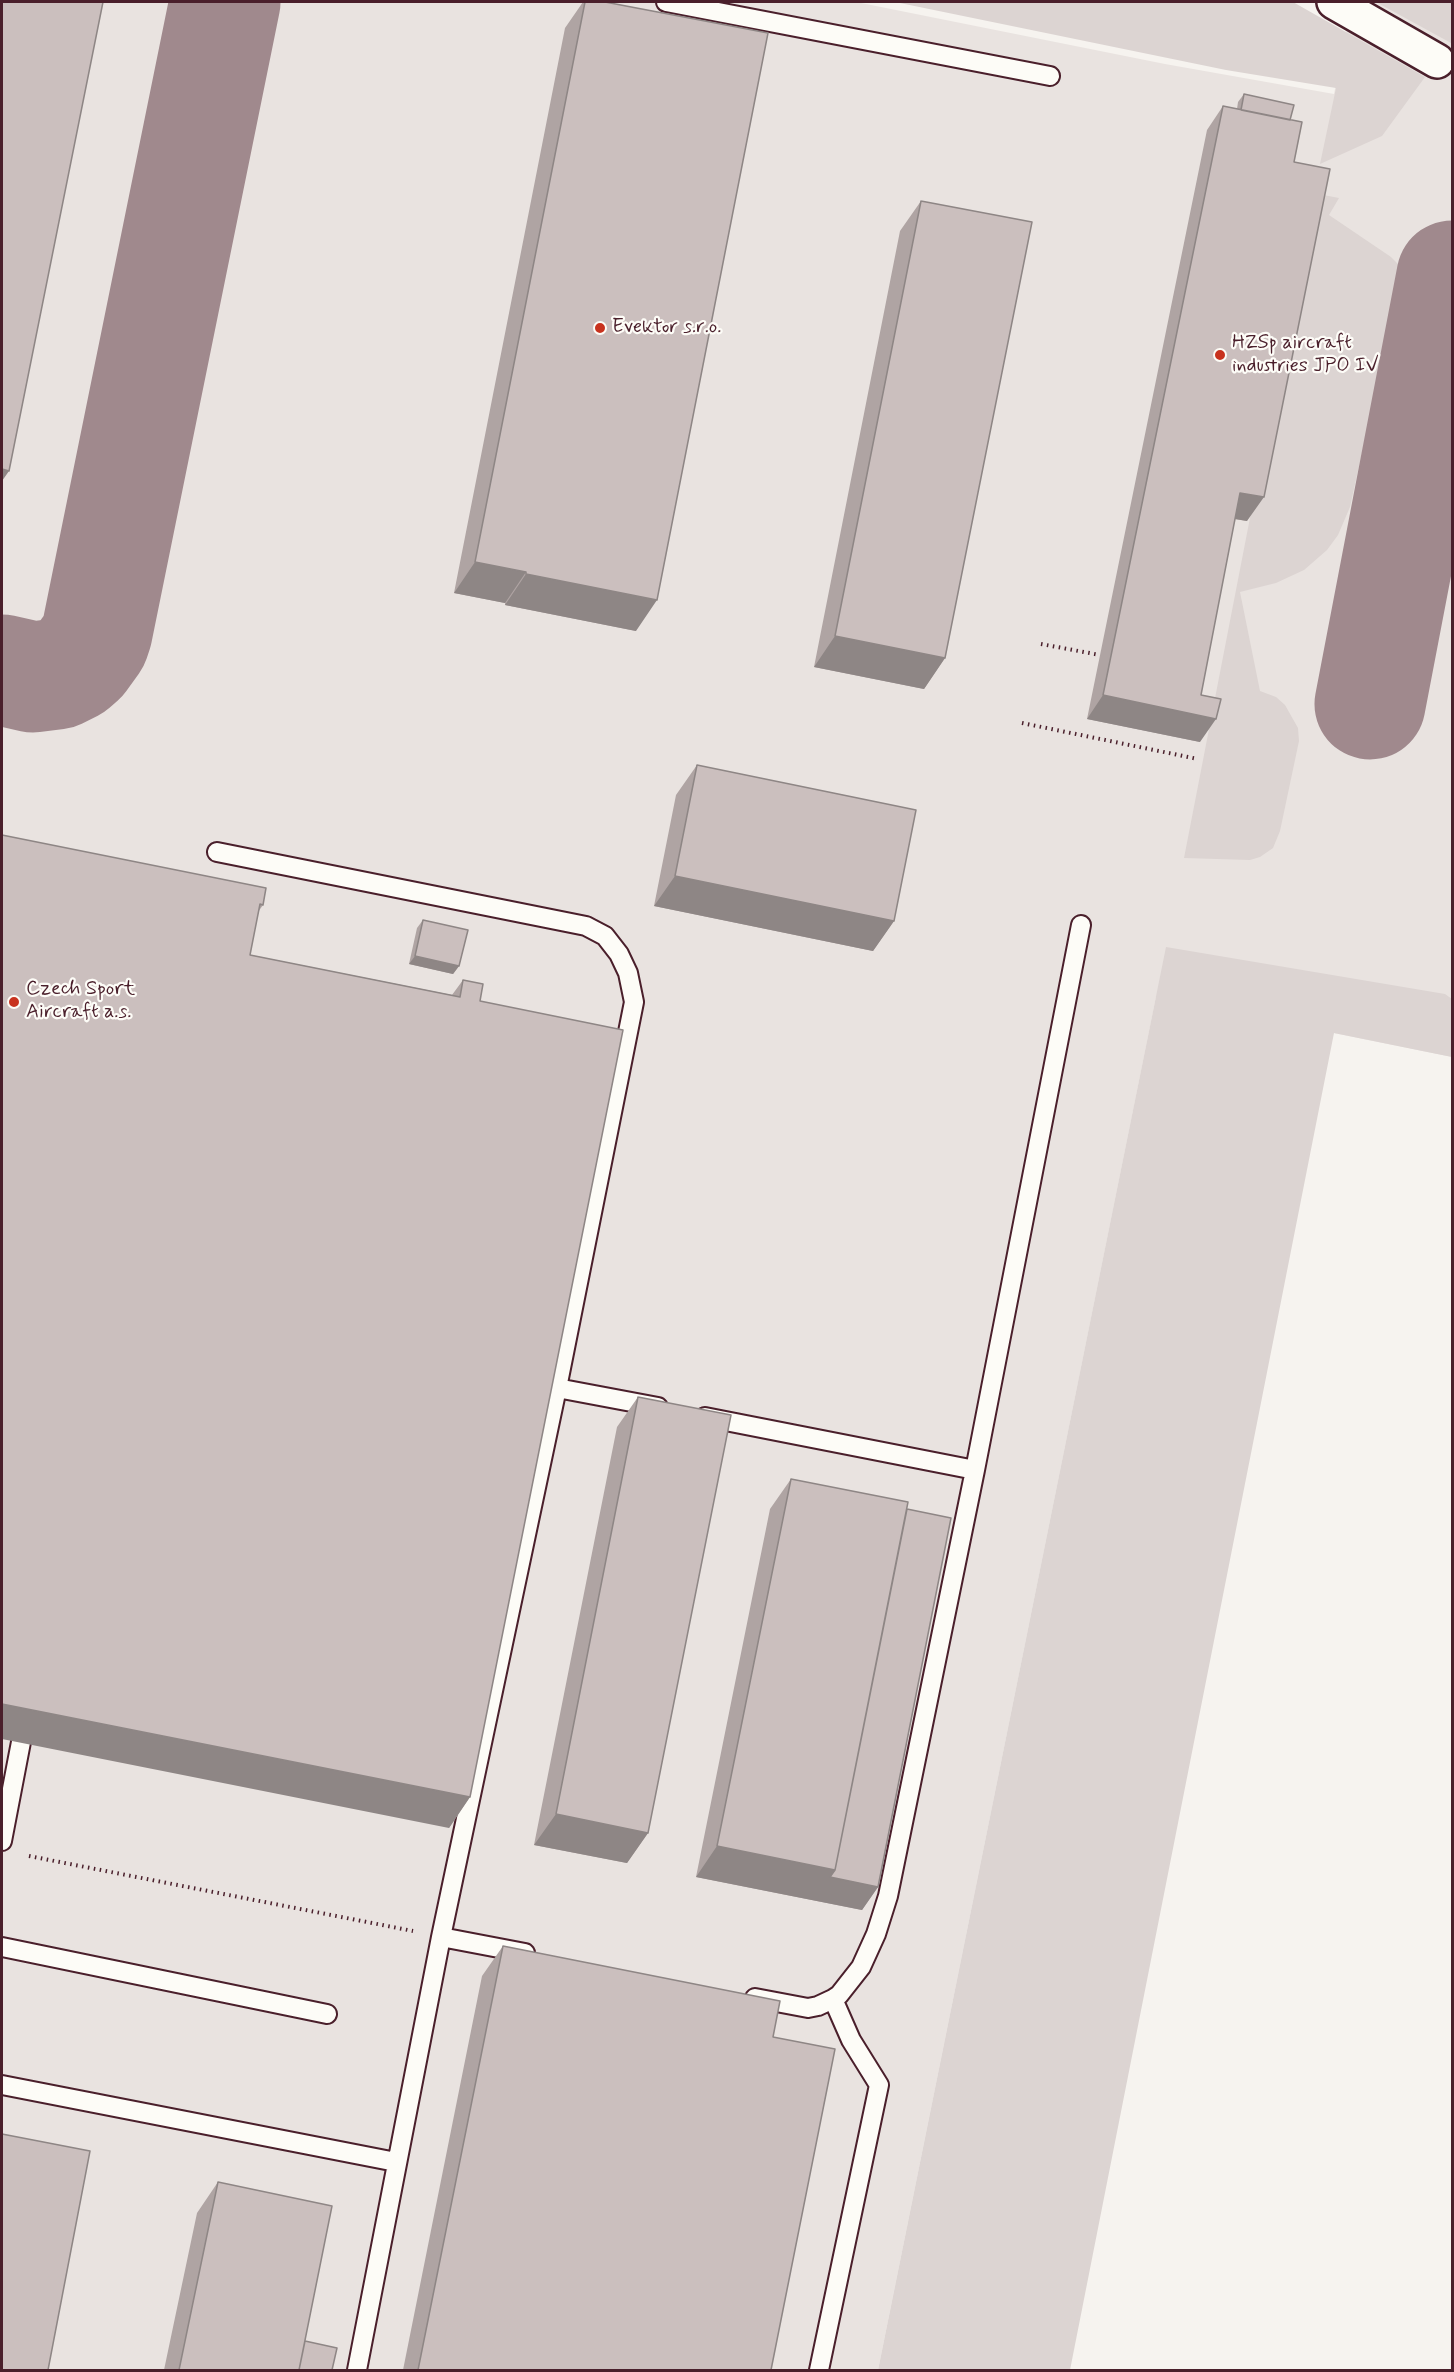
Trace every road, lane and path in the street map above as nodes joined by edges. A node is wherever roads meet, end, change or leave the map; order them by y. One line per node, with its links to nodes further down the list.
1 (666, 2): 4 (lane)
2 (1334, 2): 3 (street)
3 (1437, 61)
4 (1050, 76)
5 (1041, 644): 6 (path)
6 (1100, 655)
7 (1022, 723): 8 (path)
8 (1198, 759)
9 (216, 852): 11 (lane)
10 (1081, 925): 12 (lane)
11 (557, 1388): 12 (lane); 16 (lane)
12 (975, 1470): 20 (lane)
13 (21, 1742): 14 (lane)
14 (2, 1841)
15 (24, 1855): 16 (path)
16 (441, 1937): 18 (lane); 23 (lane)
17 (2, 1947): 21 (lane)
18 (547, 1957)
19 (734, 1994): 20 (lane)
20 (834, 1999): 25 (lane)
21 (327, 2014)
22 (2, 2085): 23 (lane)
23 (396, 2162): 24 (lane)
24 (357, 2370)
25 (819, 2370)

